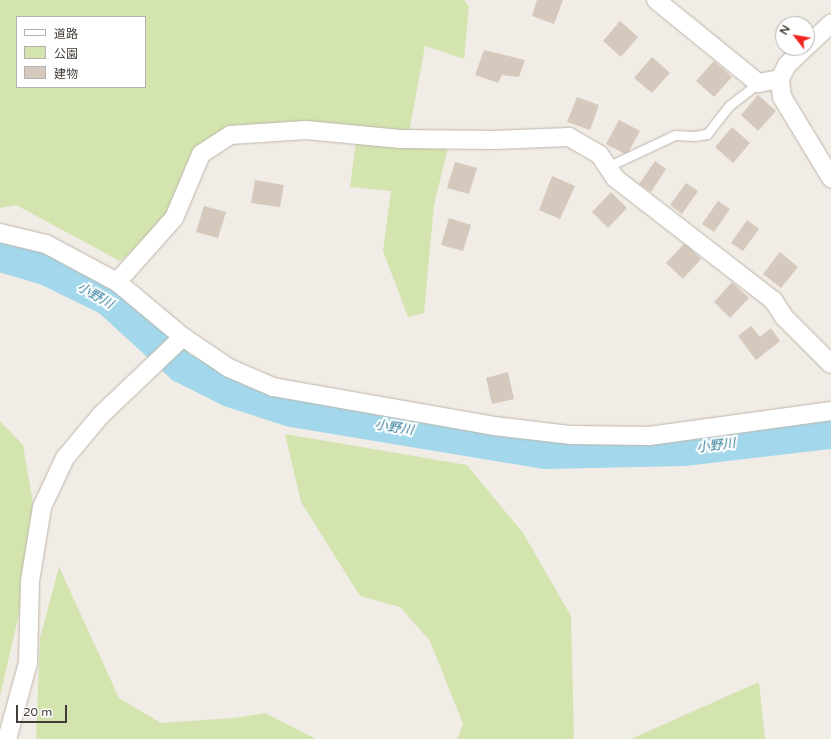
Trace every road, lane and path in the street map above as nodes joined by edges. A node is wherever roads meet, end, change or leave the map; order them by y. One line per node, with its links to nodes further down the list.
1 (656, 0): 6 (street)
2 (831, 24): 3 (street)
3 (815, 39)
4 (796, 56): 5 (street)
5 (780, 79): 6 (street); 8 (street)
6 (758, 83): 7 (lane)
7 (609, 166): 10 (street); 12 (street)
8 (831, 178)
9 (0, 233): 10 (street)
10 (117, 282): 11 (street)
11 (183, 337): 13 (street); 14 (street)
12 (831, 364)
13 (831, 411)
14 (7, 739)

